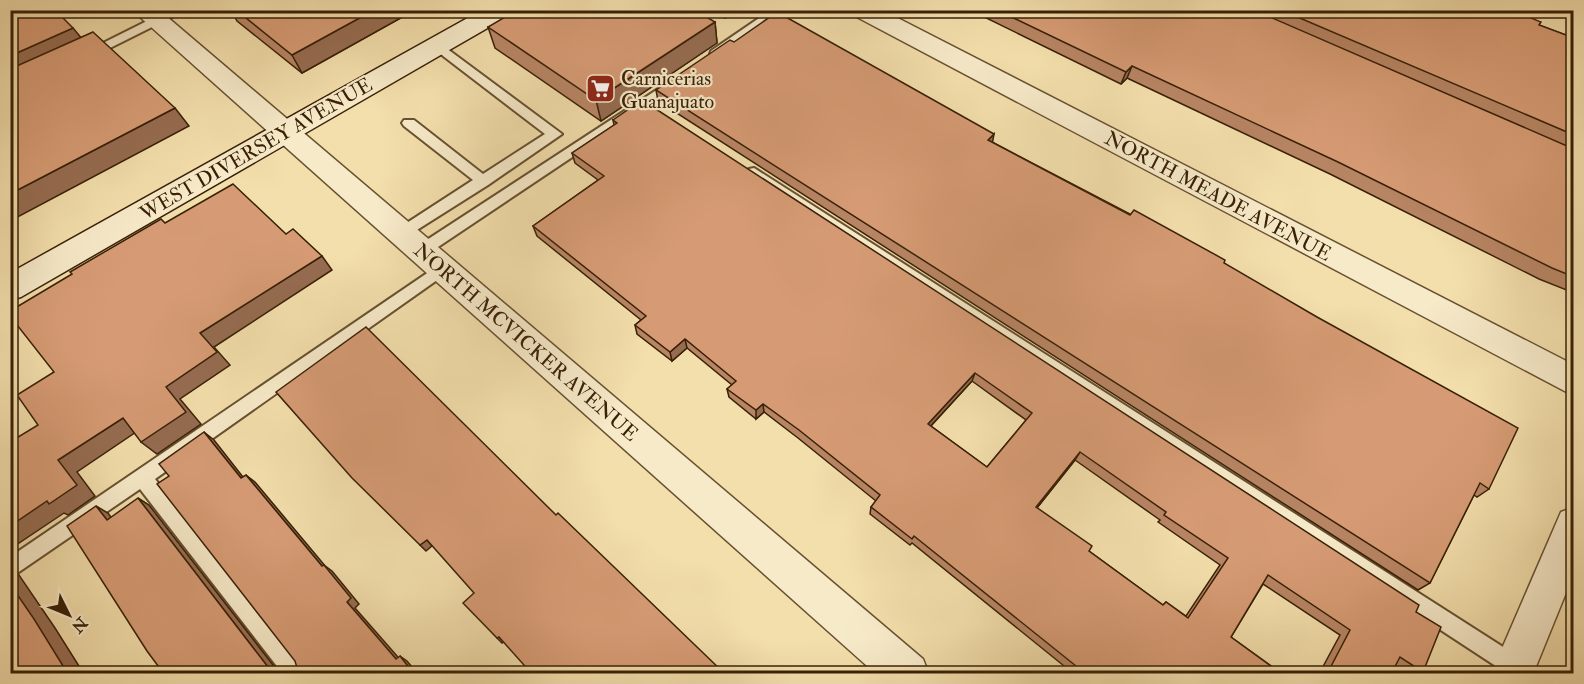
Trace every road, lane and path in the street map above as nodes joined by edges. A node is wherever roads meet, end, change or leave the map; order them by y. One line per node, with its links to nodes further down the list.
1 (180, 10): 7 (lane)
2 (501, 10): 8 (street, WEST DIVERSEY AVENUE)
3 (720, 10): 4 (lane)
4 (729, 10)
5 (780, 10): 10 (lane)
6 (862, 10): 20 (street, NORTH MEADE AVENUE)
7 (150, 16): 9 (lane); 15 (street, NORTH MCVICKER AVENUE)
8 (438, 46): 15 (street, WEST DIVERSEY AVENUE); 17 (lane)
9 (73, 61)
10 (703, 63)
11 (684, 76): 12 (lane)
12 (645, 102): 13 (lane); 18 (lane)
13 (665, 115)
14 (409, 123): 17 (lane)
15 (285, 133): 18 (street, NORTH MCVICKER AVENUE); 19 (street, WEST DIVERSEY AVENUE)
16 (735, 161): 24 (lane)
17 (483, 181): 18 (lane)
18 (421, 251): 21 (lane); 26 (street, NORTH MCVICKER AVENUE)
19 (10, 288)
20 (1574, 382)
21 (142, 477): 23 (lane); 25 (lane)
22 (1574, 525): 24 (street)
23 (10, 569)
24 (1518, 671)
25 (296, 674)
26 (908, 674)

